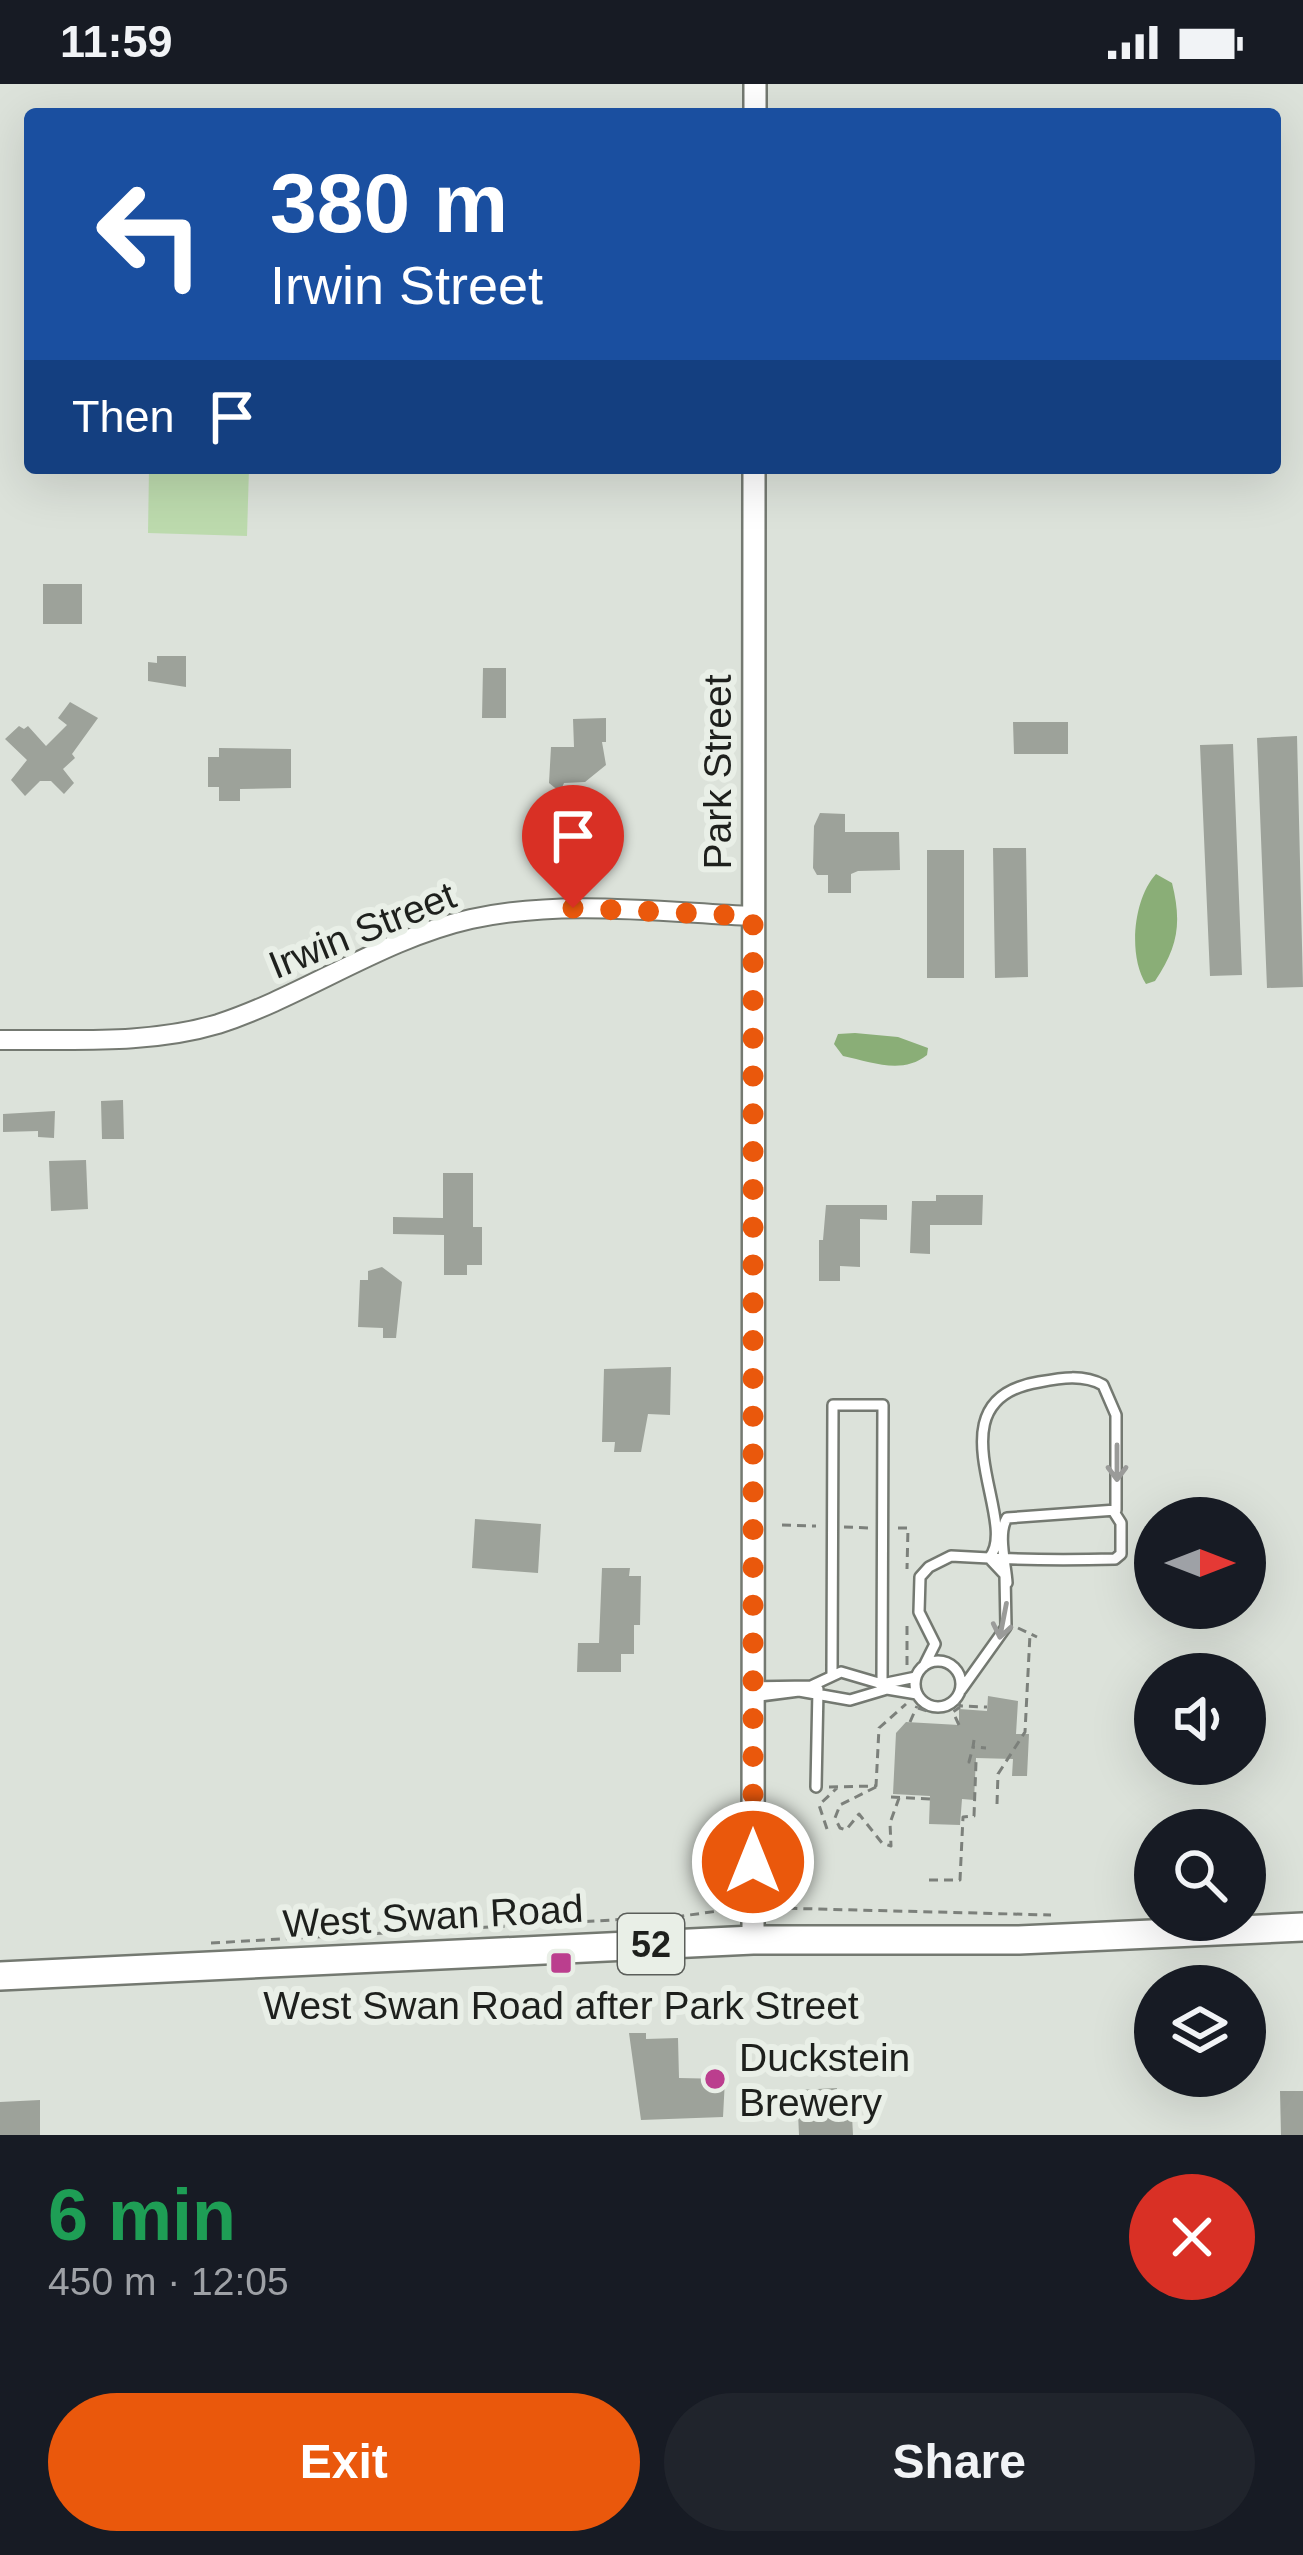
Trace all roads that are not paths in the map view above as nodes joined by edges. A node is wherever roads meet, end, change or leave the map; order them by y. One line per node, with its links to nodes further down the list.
1 (754, 474): 2 (street, Park Street)
2 (753, 916): 3 (street, Irwin Street); 13 (street, Park Street)
3 (0, 1040)
4 (1114, 1511): 5 (lane, one-way to 4); 6 (lane); 6 (lane)
5 (989, 1558): 6 (lane); 7 (lane); 8 (lane)
6 (1005, 1559): 7 (lane)
7 (1007, 1583): 14 (lane, one-way to 14)
8 (924, 1666): 10 (lane); 14 (lane)
9 (832, 1674): 11 (lane); 11 (lane); 12 (lane)
10 (916, 1677): 11 (lane); 15 (lane)
11 (882, 1687): 12 (lane); 15 (lane)
12 (818, 1689): 13 (lane); 16 (lane)
13 (753, 1692): 18 (street, Park Street)
14 (959, 1699): 15 (lane)
15 (918, 1700)
16 (816, 1787)
17 (1303, 1927): 18 (main road, West Swan Road / 52)
18 (753, 1940): 19 (main road, West Swan Road / 52)
19 (0, 1976)

